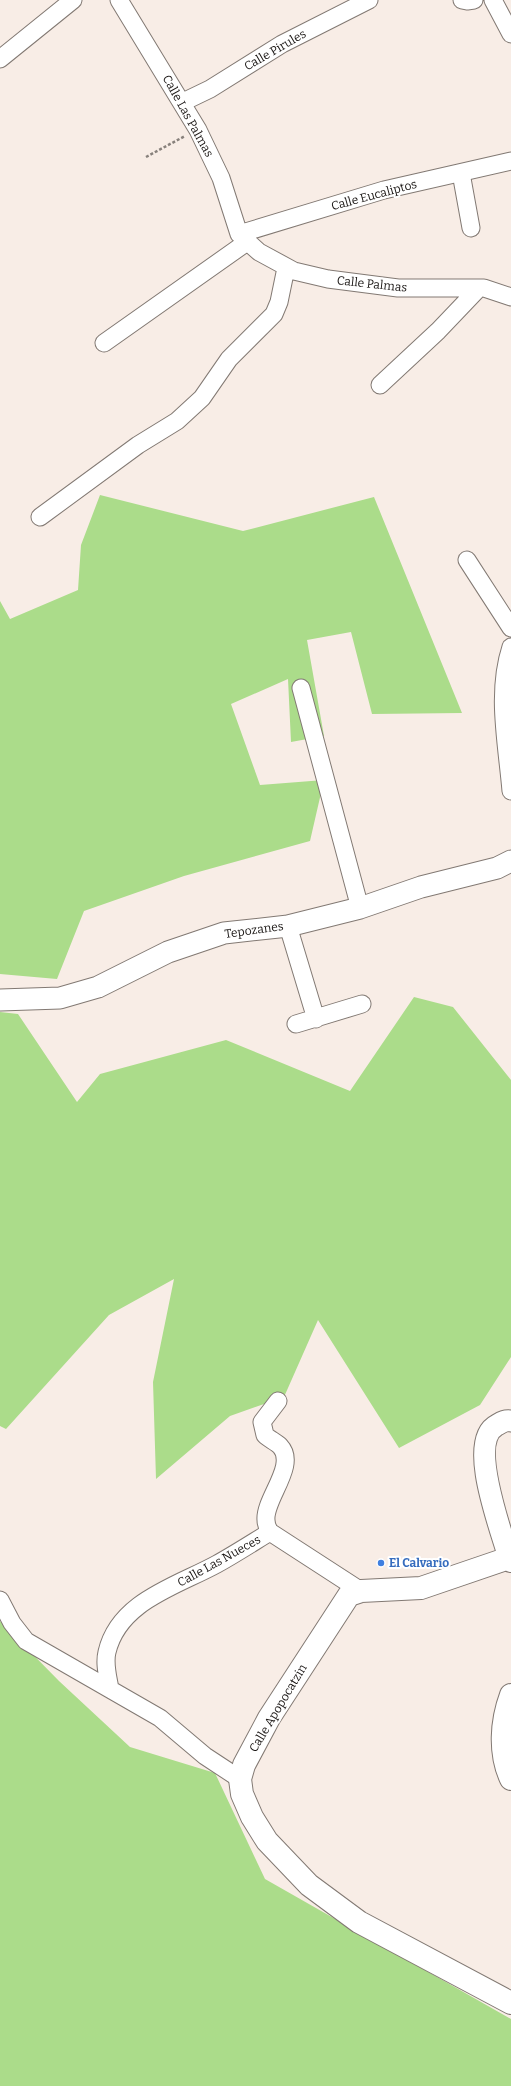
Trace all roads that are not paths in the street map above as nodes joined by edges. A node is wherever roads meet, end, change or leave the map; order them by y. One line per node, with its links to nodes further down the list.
1 (119, 0): 9 (street, Calle Las Palmas)
2 (370, 0): 9 (street, Calle Pirules)
3 (462, 0): 4 (street)
4 (474, 0)
5 (493, 0): 7 (street)
6 (70, 1): 8 (street)
7 (511, 34)
8 (0, 59)
9 (183, 102): 13 (street, Calle Las Palmas)
10 (511, 161): 11 (street, Calle Eucaliptos)
11 (461, 173): 12 (street); 13 (street, Calle Eucaliptos)
12 (470, 228)
13 (243, 238): 14 (street, Calle Palmas); 17 (street, Calle Eucaliptos)
14 (286, 268): 15 (street, Calle Palmas); 19 (street)
15 (479, 288): 16 (street, Calle Palmas); 18 (street)
16 (511, 297)
17 (104, 343)
18 (380, 385)
19 (40, 517)
20 (467, 560): 21 (street)
21 (511, 628)
22 (511, 647): 24 (street)
23 (301, 688): 26 (street)
24 (511, 791)
25 (511, 861): 26 (street, Tepozanes)
26 (360, 908): 27 (street, Tepozanes)
27 (288, 926): 28 (street, Tepozanes); 30 (street)
28 (0, 1000)
29 (362, 1004): 30 (street)
30 (316, 1019): 31 (street)
31 (296, 1024)
32 (278, 1401): 34 (street, Calle Las Nueces)
33 (511, 1421): 35 (street)
34 (270, 1532): 36 (street); 38 (street, Calle Las Nueces)
35 (510, 1560): 36 (main road, Calle Apopocatzin)
36 (361, 1591): 40 (main road, Calle Apopocatzin)
37 (0, 1600): 38 (street)
38 (110, 1689): 40 (street)
39 (511, 1695): 41 (main road)
40 (240, 1779): 42 (main road)
41 (511, 1779)
42 (511, 2003)

